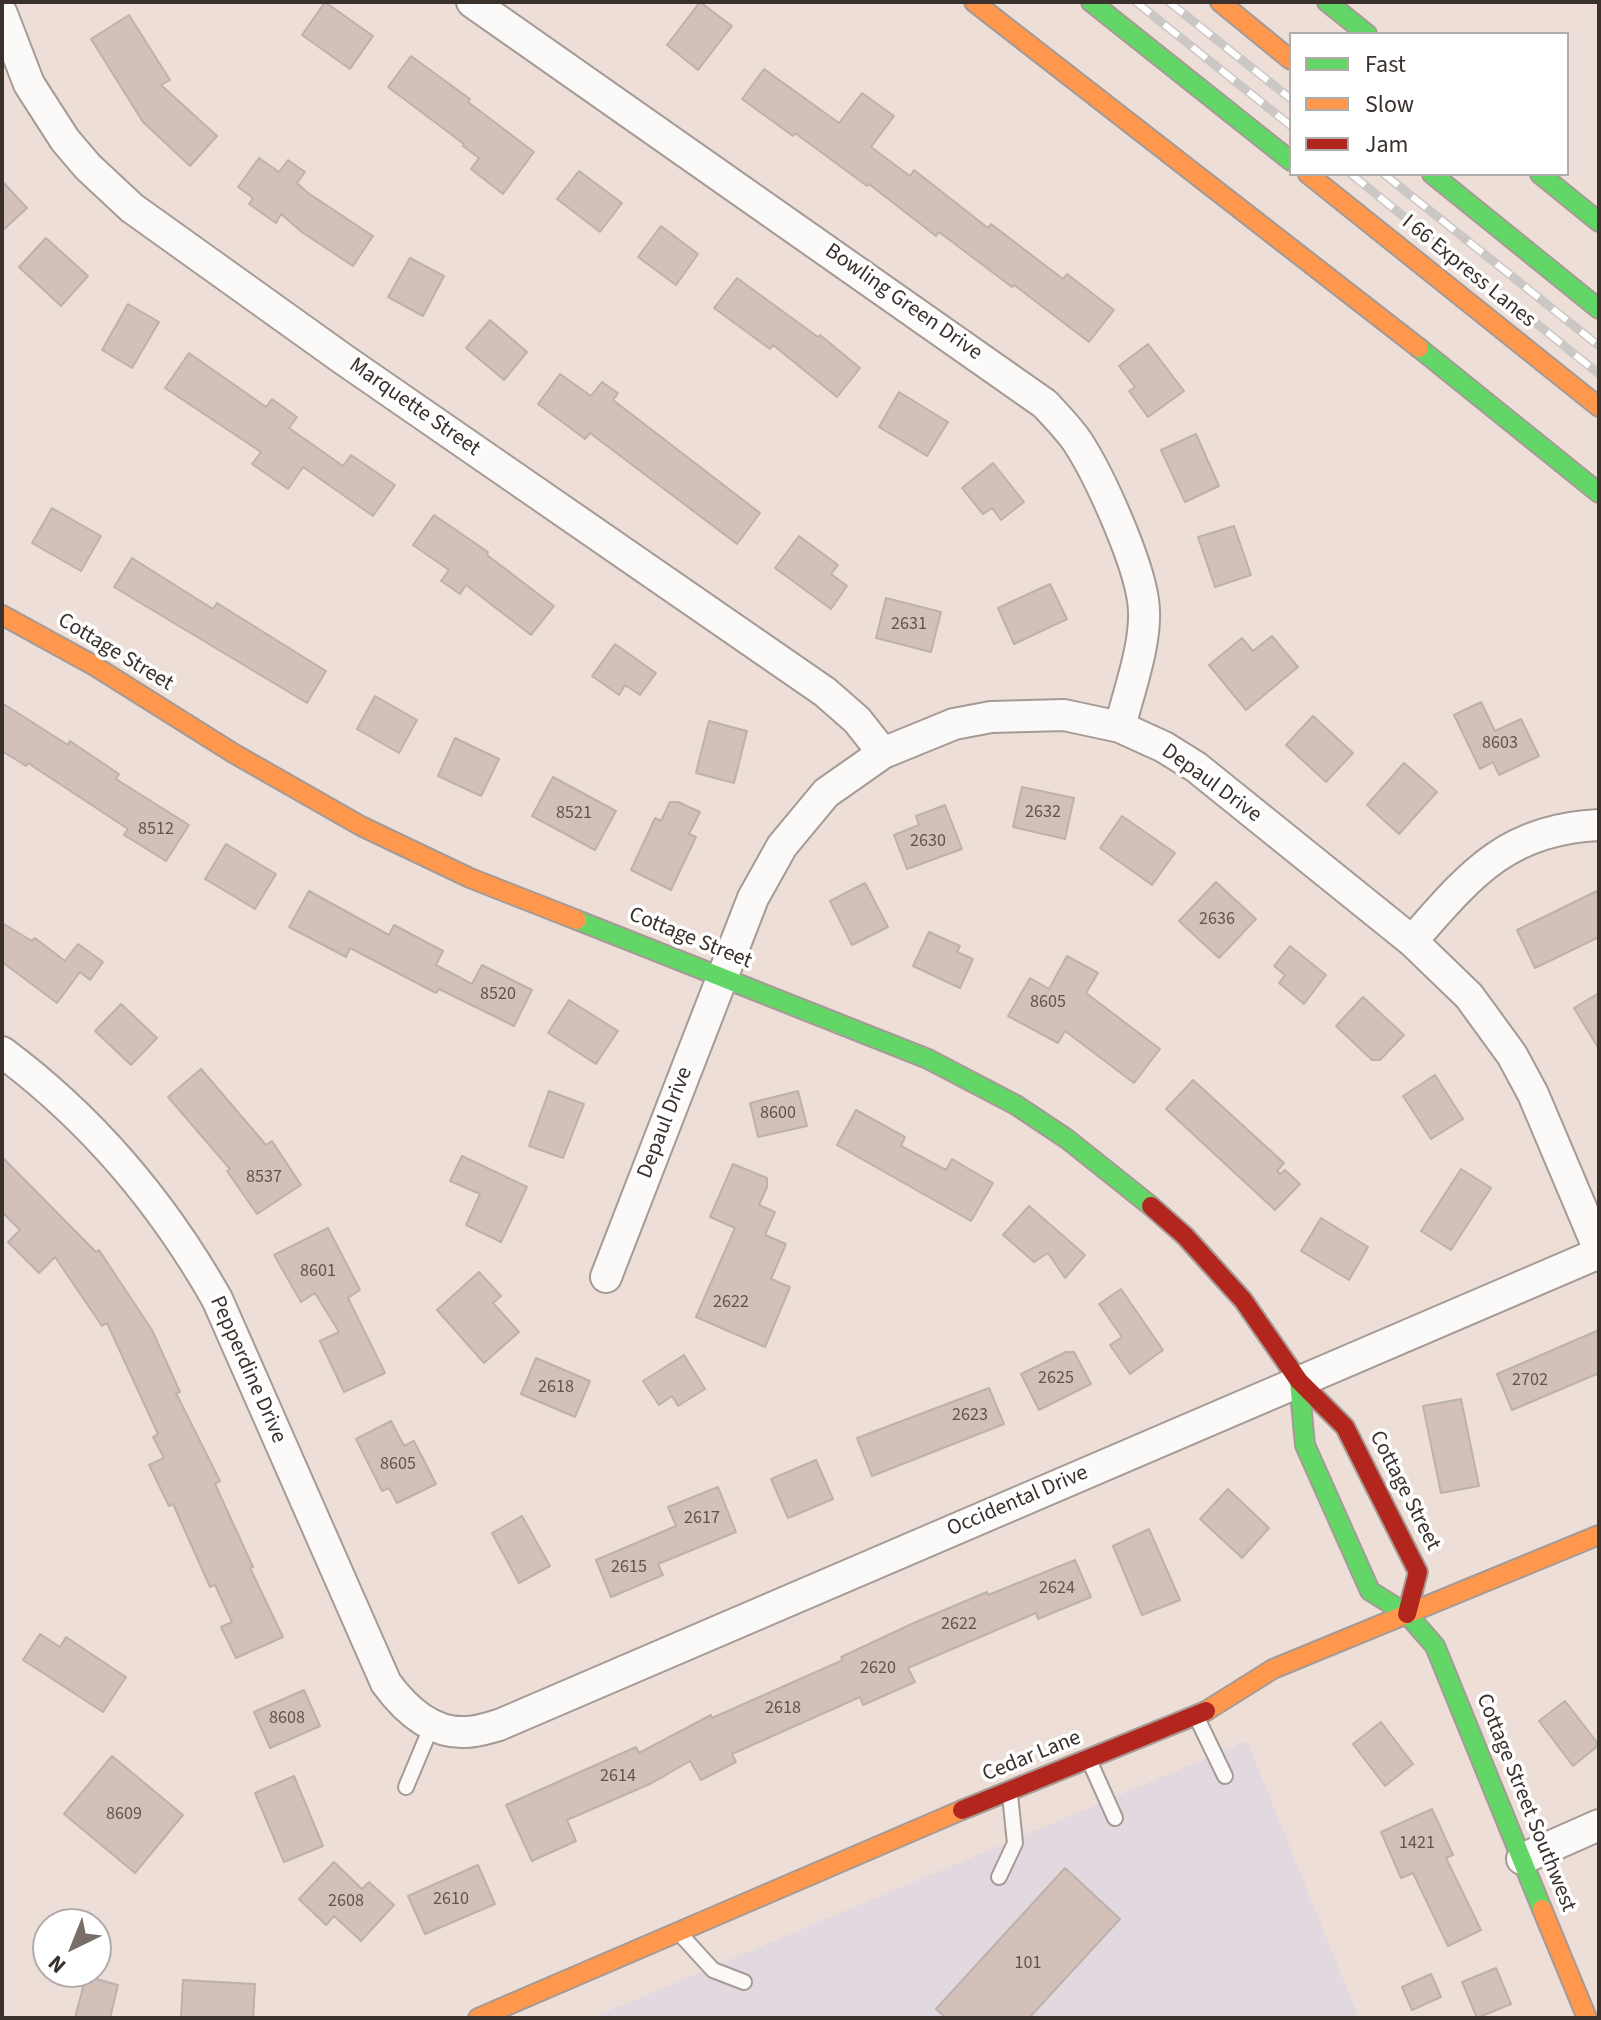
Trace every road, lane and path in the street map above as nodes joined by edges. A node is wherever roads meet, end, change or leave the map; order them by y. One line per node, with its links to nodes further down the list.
1 (472, 2): 18 (street, Bowling Green Drive)
2 (974, 2): 16 (main road)
3 (1091, 2): 9 (main road)
4 (1220, 2): 8 (main road)
5 (1327, 2): 7 (main road)
6 (2, 14): 19 (street, Marquette Street)
7 (1364, 32)
8 (1289, 58)
9 (1289, 159)
10 (1310, 176): 15 (main road, I 66 Express Lanes)
11 (1434, 176): 14 (main road)
12 (1542, 176): 13 (main road)
13 (1599, 222)
14 (1599, 309)
15 (1599, 407)
16 (1599, 493)
17 (2, 615): 22 (main road, Cottage Street)
18 (1120, 727): 19 (street, Depaul Drive); 21 (street, Depaul Drive)
19 (883, 753): 22 (street, Depaul Drive)
20 (1599, 825): 21 (street)
21 (1412, 941): 24 (street, Depaul Drive)
22 (722, 978): 25 (street, Depaul Drive); 26 (main road, Cottage Street)
23 (2, 1052): 30 (street, Pepperdine Drive)
24 (1599, 1251): 26 (street, Occidental Drive)
25 (606, 1277)
26 (1299, 1381): 28 (main road, Cottage Street); 28 (main road, Cottage Street); 30 (street, Occidental Drive)
27 (1599, 1535): 28 (main road, Cedar Lane)
28 (1407, 1614): 29 (main road, Cedar Lane); 37 (main road, Cottage Street Southwest)
29 (1196, 1716): 31 (main road, Cedar Lane); 32 (lane)
30 (432, 1725): 33 (lane)
31 (1089, 1760): 34 (main road, Cedar Lane); 35 (lane)
32 (1225, 1776)
33 (406, 1787)
34 (1010, 1790): 38 (lane); 39 (main road, Cedar Lane)
35 (1115, 1818)
36 (1599, 1825): 37 (street)
37 (1522, 1859): 42 (main road, Cottage Street Southwest)
38 (999, 1877)
39 (678, 1932): 40 (lane); 41 (main road, Cedar Lane)
40 (744, 1982)
41 (478, 2018)
42 (1587, 2018)

